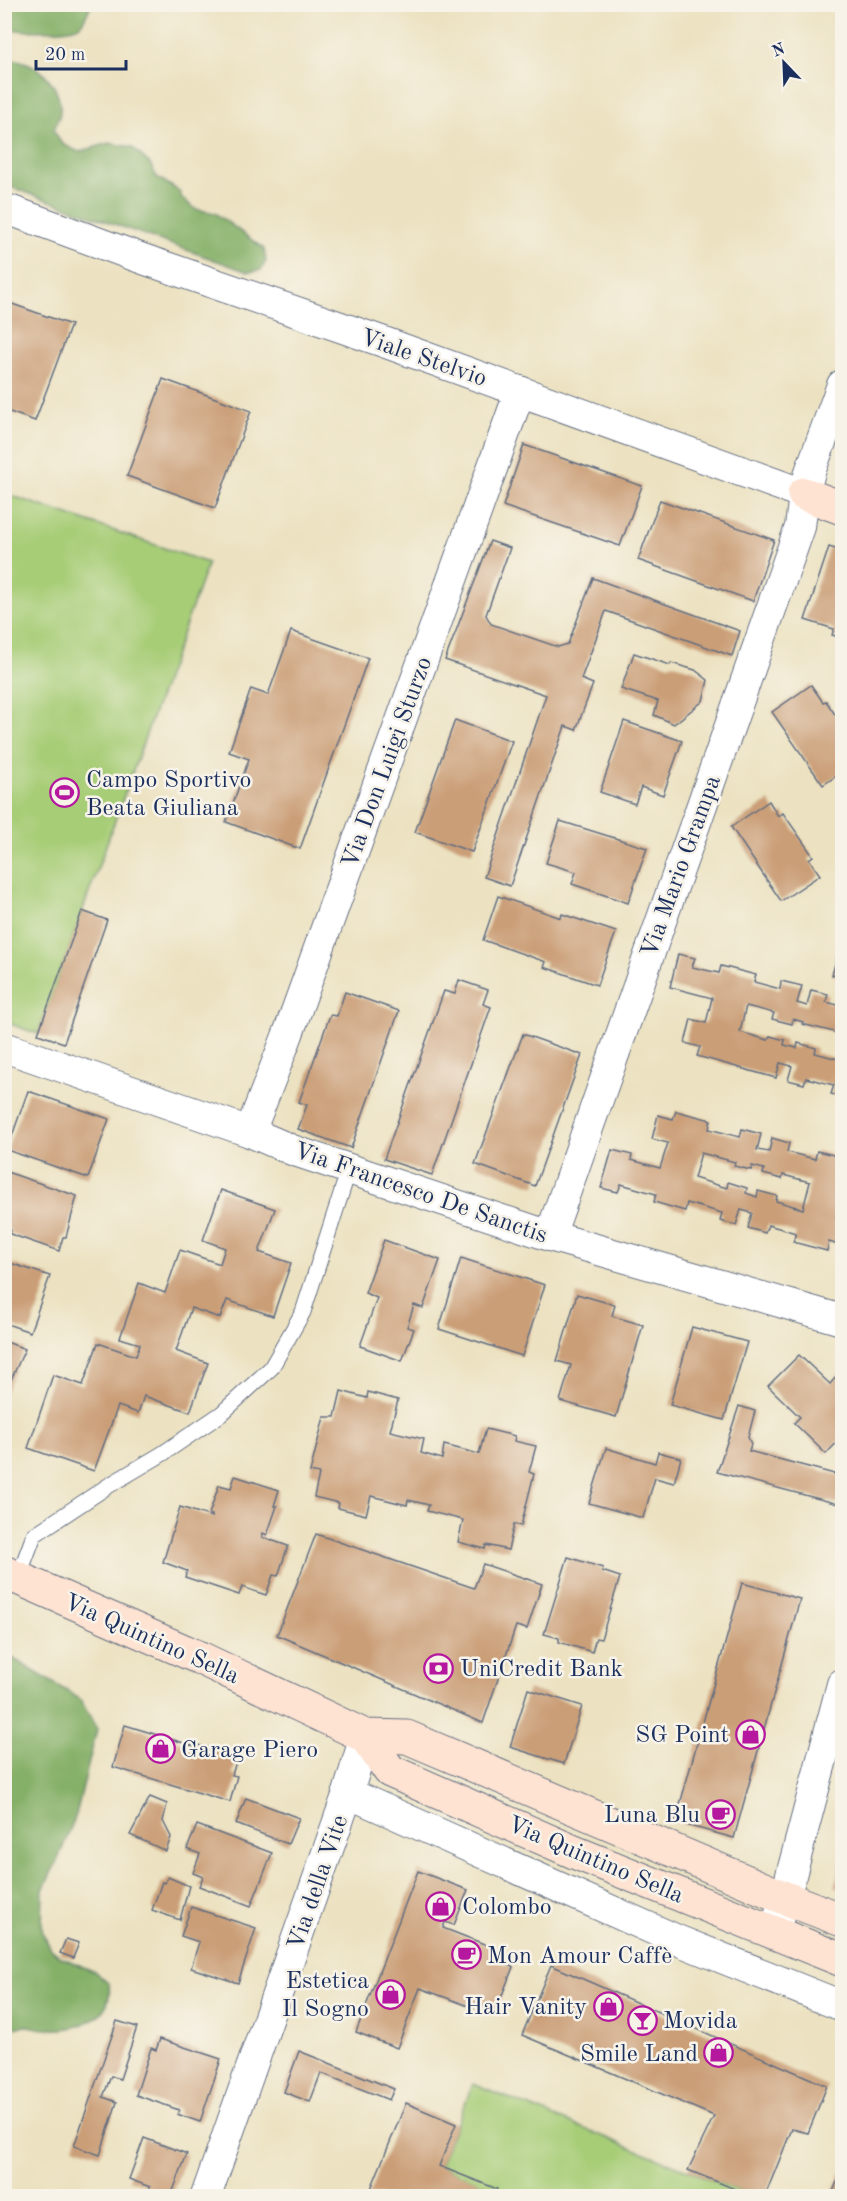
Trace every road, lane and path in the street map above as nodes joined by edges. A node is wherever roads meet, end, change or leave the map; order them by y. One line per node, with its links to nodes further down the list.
1 (4, 208): 3 (street, Viale Stelvio)
2 (843, 385): 4 (street, Via Mario Grampa)
3 (520, 391): 4 (street, Viale Stelvio); 7 (street, Via Don Luigi Sturzo)
4 (804, 494): 5 (street, Viale Stelvio); 9 (street, Via Mario Grampa)
5 (843, 508)
6 (4, 1047): 7 (street, Via Francesco De Sanctis)
7 (250, 1132): 8 (street, Via Francesco De Sanctis)
8 (349, 1169): 9 (street, Via Francesco De Sanctis); 11 (lane)
9 (550, 1236): 10 (street, Via Francesco De Sanctis)
10 (843, 1320)
11 (11, 1575): 13 (street, Via Quintino Sella)
12 (843, 1684): 17 (street)
13 (365, 1736): 14 (street, Via della Vite); 15 (street, Via Quintino Sella); 17 (street, Via Quintino Sella)
14 (348, 1793): 16 (street, Via Quintino Sella); 22 (street, Via della Vite)
15 (574, 1852): 16 (street); 19 (street, Via Quintino Sella)
16 (559, 1887): 21 (street, Via Quintino Sella)
17 (784, 1898): 18 (street, Via Quintino Sella); 19 (street)
18 (843, 1920)
19 (774, 1932): 20 (street, Via Quintino Sella)
20 (843, 1960)
21 (843, 2006)
22 (207, 2196)

